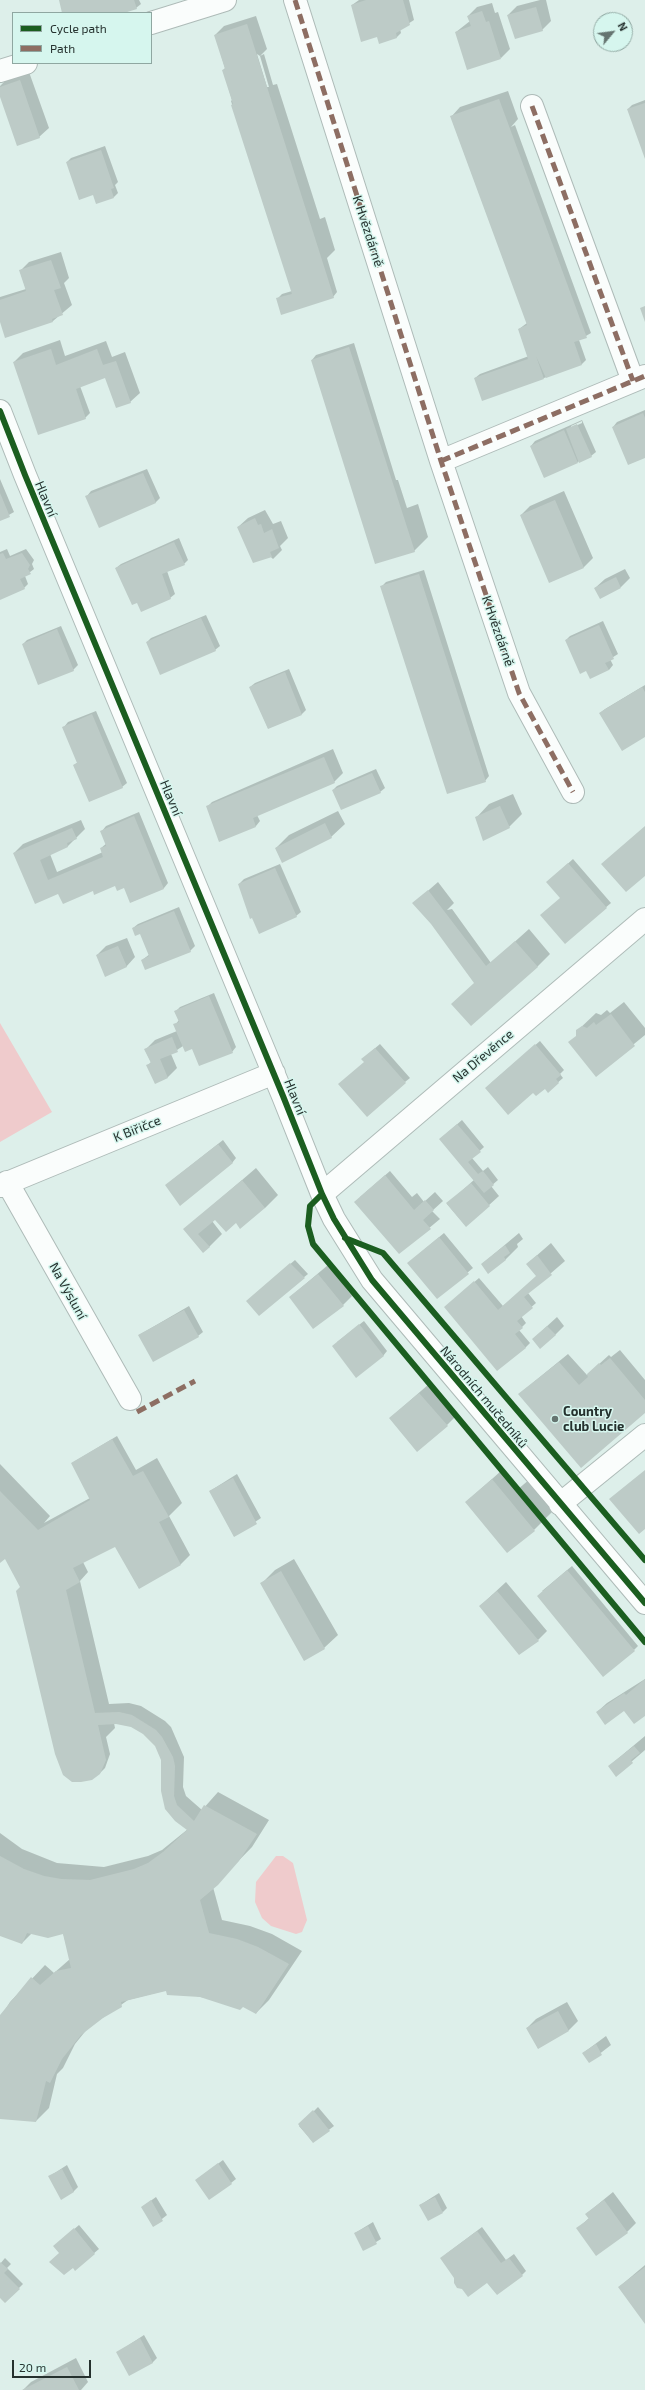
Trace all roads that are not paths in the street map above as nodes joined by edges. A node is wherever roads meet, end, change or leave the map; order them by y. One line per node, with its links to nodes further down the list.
1 (225, 0): 3 (street)
2 (295, 0): 9 (street, K Hvězdárně)
3 (152, 23)
4 (23, 64): 5 (street)
5 (0, 71)
6 (532, 106): 7 (street)
7 (639, 378): 9 (street)
8 (0, 410): 12 (street, Hlavní)
9 (441, 461): 10 (street, K Hvězdárně)
10 (573, 792)
11 (645, 919): 14 (street, Na Dřevěnce)
12 (274, 1073): 13 (street, K Biřičce); 14 (street, Hlavní)
13 (4, 1184): 15 (street, Na Výsluní)
14 (322, 1194): 17 (street, Národních mučedníků)
15 (130, 1399)
16 (645, 1435): 17 (street)
17 (560, 1504): 18 (street, Národních mučedníků)
18 (645, 1603)

